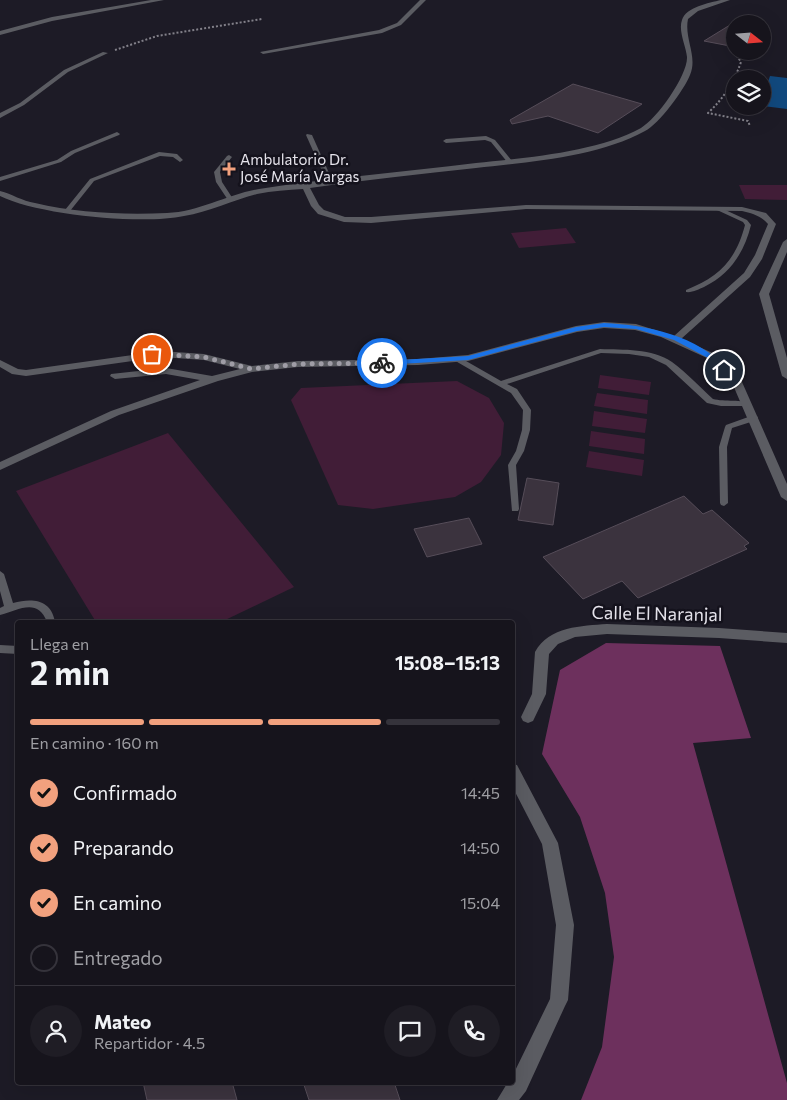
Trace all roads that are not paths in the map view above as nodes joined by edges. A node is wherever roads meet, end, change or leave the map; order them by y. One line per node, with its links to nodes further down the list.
1 (161, 0): 4 (street)
2 (423, 0): 5 (street)
3 (727, 0): 13 (street)
4 (0, 33)
5 (263, 52)
6 (105, 53): 7 (street)
7 (0, 116)
8 (117, 134): 14 (lane)
9 (309, 135): 15 (lane)
10 (446, 141): 13 (lane)
11 (229, 157): 18 (lane)
12 (180, 160): 20 (lane)
13 (510, 162): 15 (street)
14 (0, 179)
15 (330, 182): 16 (street)
16 (305, 185): 18 (street); 19 (street)
17 (0, 193): 20 (street)
18 (230, 199): 20 (street)
19 (719, 209): 22 (lane); 23 (street)
20 (68, 210)
21 (787, 242): 28 (street)
22 (688, 290)
23 (676, 339): 24 (street); 31 (street)
24 (456, 359): 26 (street); 30 (lane)
25 (0, 363): 26 (street)
26 (252, 369): 29 (street)
27 (114, 376): 29 (street)
28 (787, 376)
29 (214, 379): 33 (street)
30 (502, 383): 31 (lane); 37 (lane)
31 (747, 404): 32 (street)
32 (754, 418): 34 (street); 36 (lane)
33 (0, 466)
34 (784, 481): 35 (street)
35 (787, 497)
36 (724, 503)
37 (515, 510)
38 (0, 574): 39 (lane)
39 (9, 607): 40 (lane); 41 (lane)
40 (0, 612)
41 (50, 620)
42 (787, 638): 45 (street, Calle El Naranjal)
43 (0, 649): 44 (lane)
44 (15, 650)
45 (528, 717)
46 (515, 776): 47 (street)
47 (507, 1100)

